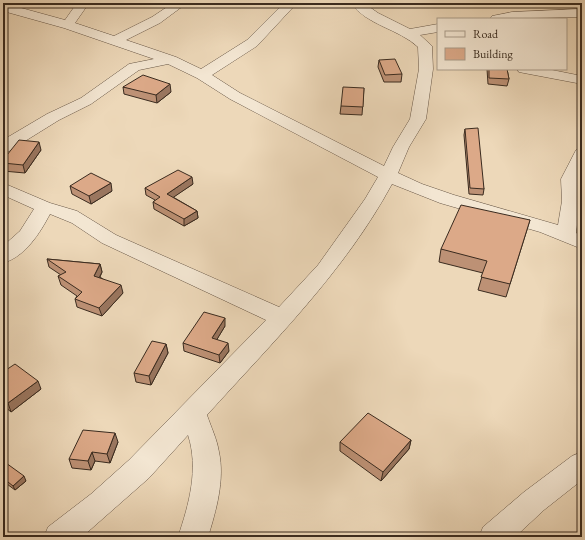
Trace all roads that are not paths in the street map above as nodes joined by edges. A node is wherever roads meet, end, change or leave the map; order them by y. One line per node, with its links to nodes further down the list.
1 (83, 3): 9 (street)
2 (181, 3): 12 (street)
3 (291, 3): 16 (street)
4 (357, 3): 11 (street)
5 (560, 3): 7 (street)
6 (3, 7): 9 (street)
7 (578, 14): 8 (street)
8 (501, 18)
9 (68, 26): 12 (street)
10 (437, 28): 11 (street)
11 (410, 33): 13 (street)
12 (116, 41): 14 (street)
13 (432, 55): 20 (street)
14 (171, 60): 16 (street); 18 (street)
15 (529, 70): 17 (street)
16 (202, 75): 20 (street)
17 (582, 80)
18 (3, 147)
19 (582, 154): 23 (street)
20 (388, 175): 23 (street); 25 (street)
21 (3, 188): 22 (street)
22 (44, 208): 24 (street); 25 (street)
23 (574, 239)
24 (3, 256)
25 (282, 318): 26 (street)
26 (193, 413): 28 (street); 29 (street)
27 (582, 464): 30 (street)
28 (59, 537)
29 (193, 537)
30 (494, 537)

